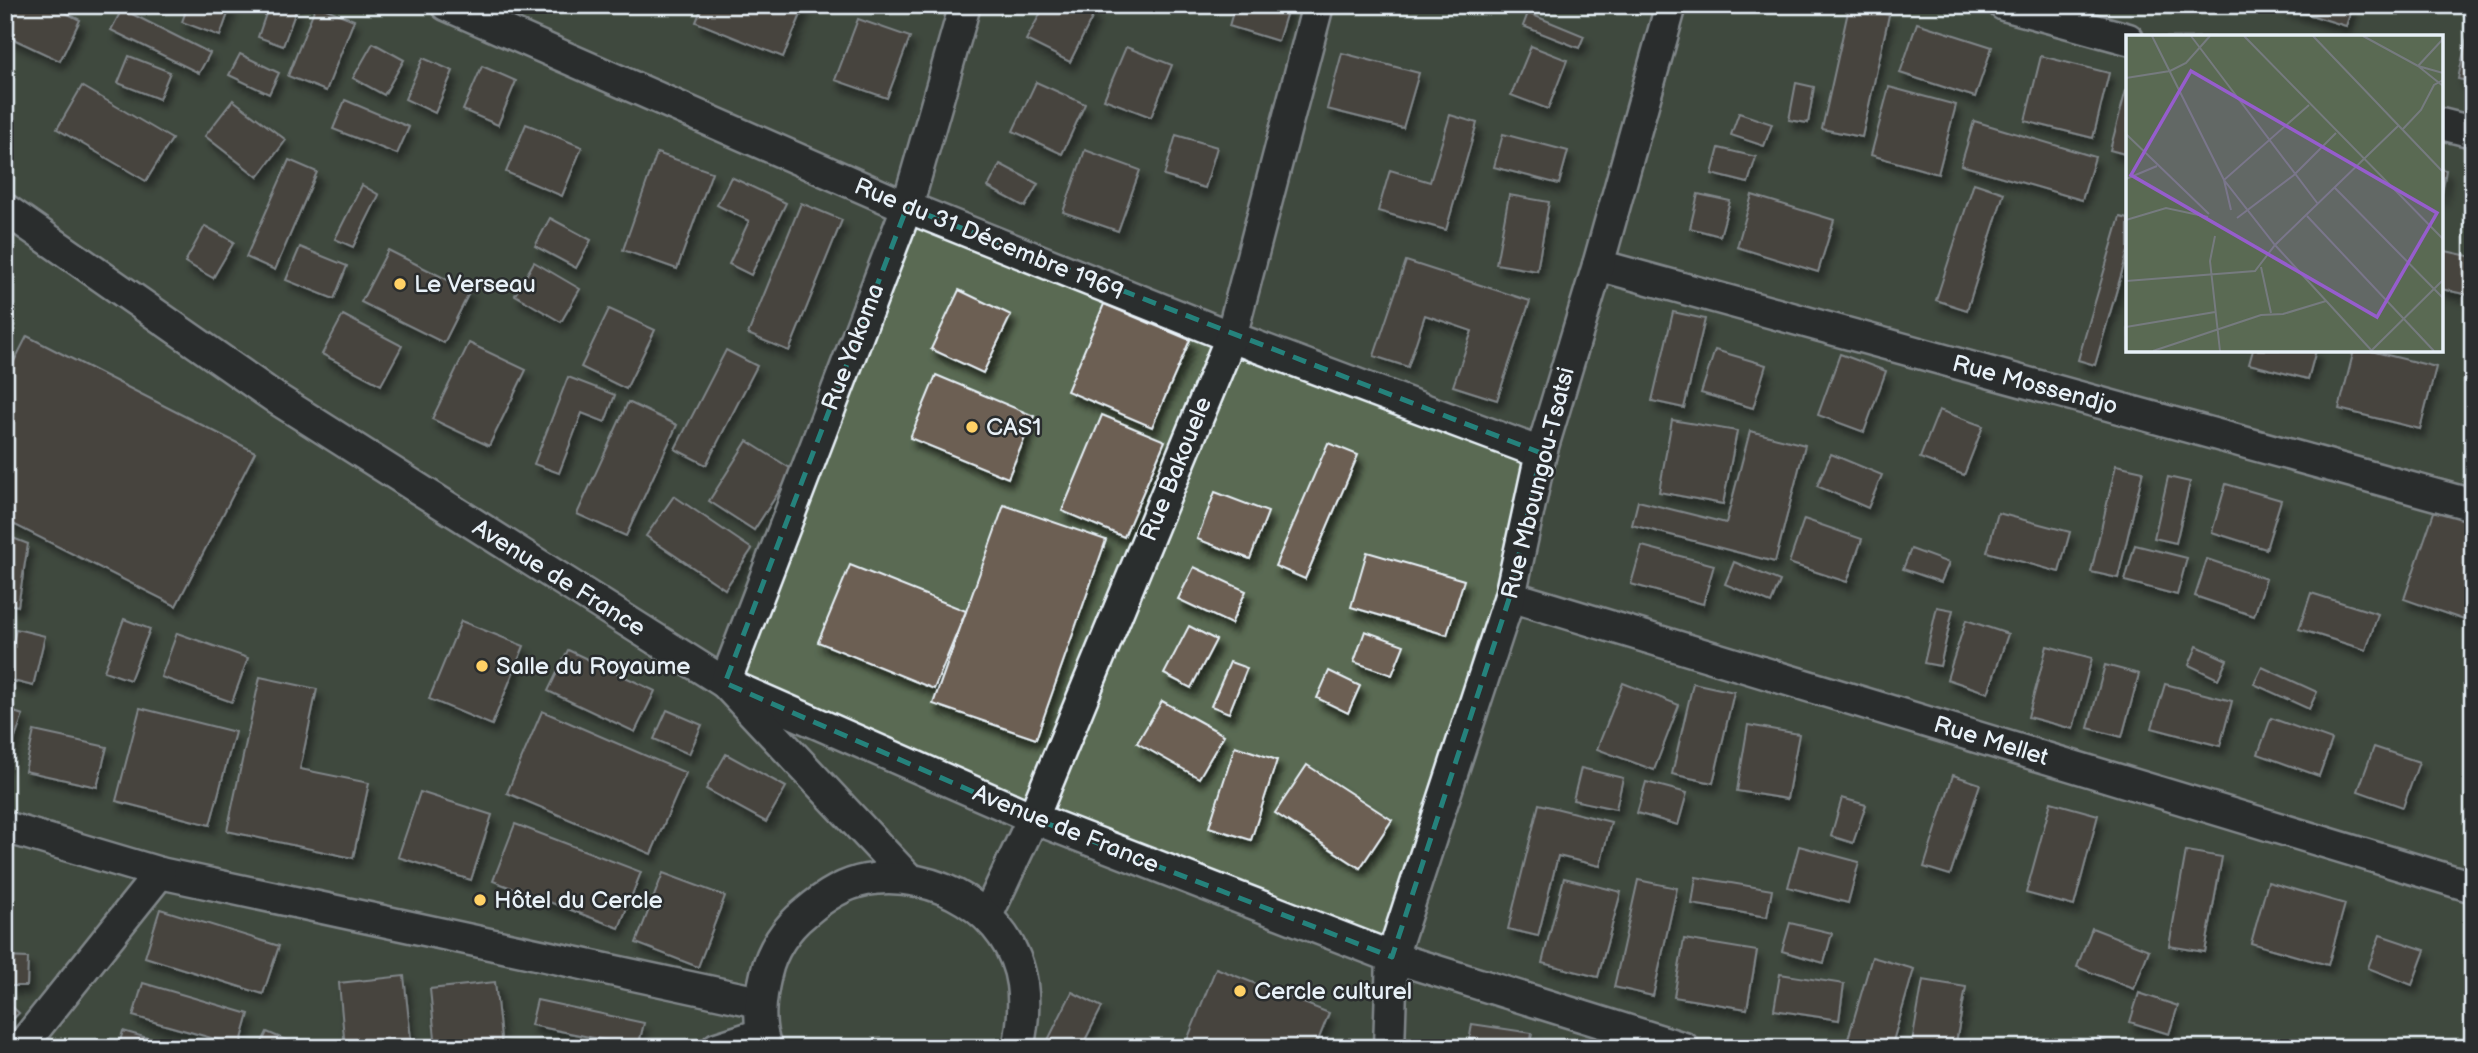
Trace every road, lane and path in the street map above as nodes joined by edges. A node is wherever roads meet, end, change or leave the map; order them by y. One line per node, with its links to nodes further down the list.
1 (446, 5): 9 (street, Rue du 31 Décembre 1969)
2 (965, 5): 9 (street, Rue Yakoma)
3 (1318, 5): 12 (street, Rue Bakouele)
4 (1671, 5): 11 (street, Rue Mboungou-Tsatsi)
5 (2004, 5): 6 (street)
6 (2126, 38)
7 (2443, 124): 8 (street)
8 (2473, 132)
9 (907, 207): 12 (street, Rue du 31 Décembre 1969); 16 (street, Rue Yakoma)
10 (5, 209): 16 (street, Avenue de France)
11 (1598, 265): 13 (street, Rue Mboungou-Tsatsi); 14 (street, Rue Mossendjo)
12 (1231, 337): 13 (street, Rue du 31 Décembre 1969); 17 (street, Rue Bakouele)
13 (1541, 453): 15 (street, Rue Mboungou-Tsatsi)
14 (2473, 505)
15 (1510, 596): 21 (street, Rue Mellet); 23 (street, Rue Mboungou-Tsatsi)
16 (725, 683): 17 (street, Avenue de France); 20 (street)
17 (1033, 818): 22 (street, Rue Bakouele); 23 (street, Avenue de France)
18 (5, 827): 19 (street)
19 (160, 873): 24 (street); 26 (street)
20 (908, 878): 22 (street); 24 (street)
21 (2473, 887)
22 (986, 916): 28 (street)
23 (1392, 957): 29 (street, Rue Mboungou-Tsatsi); 30 (street, Avenue de France)
24 (760, 1002): 25 (street)
25 (764, 1041): 27 (street)
26 (20, 1048)
27 (717, 1048)
28 (1018, 1048)
29 (1389, 1048)
30 (1684, 1048)

